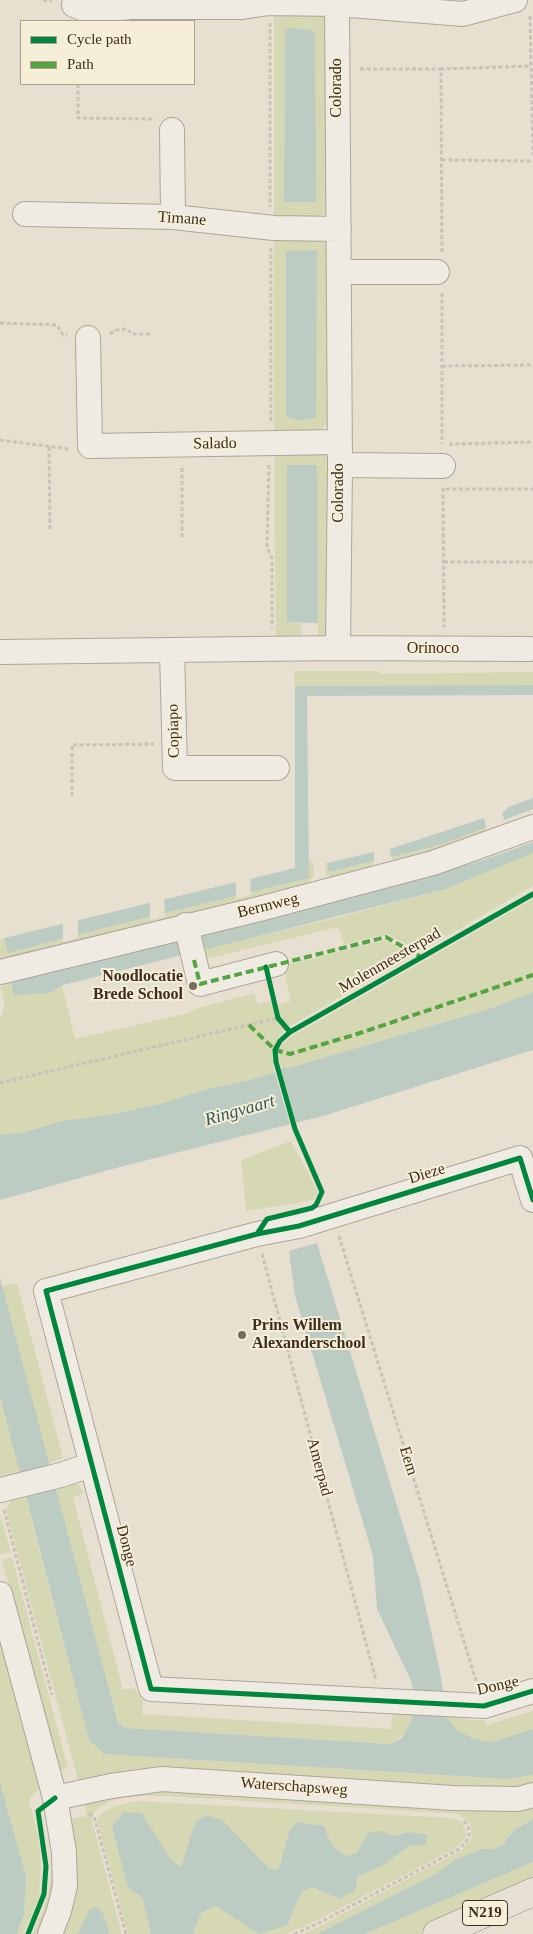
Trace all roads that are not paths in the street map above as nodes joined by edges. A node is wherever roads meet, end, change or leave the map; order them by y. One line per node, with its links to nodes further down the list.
1 (337, 2): 2 (street); 3 (street); 7 (street, Colorado)
2 (74, 5)
3 (523, 5)
4 (172, 130): 6 (street)
5 (25, 214): 6 (street, Timane)
6 (173, 217): 7 (street, Timane)
7 (338, 229): 8 (street, Colorado)
8 (339, 272): 9 (street); 11 (street, Colorado)
9 (440, 272)
10 (88, 338): 11 (street, Salado)
11 (339, 454): 12 (street, Salado); 13 (street, Colorado)
12 (442, 466)
13 (338, 648): 14 (street, Orinoco); 15 (street)
14 (529, 649)
15 (172, 651): 16 (street); 17 (street, Copiapo)
16 (0, 652)
17 (277, 768)
18 (533, 827): 19 (street, Bermweg)
19 (186, 925): 20 (street); 21 (street, Bermweg)
20 (276, 964)
21 (0, 972)
22 (533, 1200): 23 (street, Dieze)
23 (299, 1226): 24 (street, Donge)
24 (91, 1465): 25 (street); 27 (street, Donge)
25 (6, 1493)
26 (0, 1594): 29 (street)
27 (533, 1691)
28 (533, 1795): 29 (street, Waterschapsweg)
29 (56, 1798): 32 (street)
30 (533, 1892): 33 (main road, N219)
31 (533, 1907): 34 (main road, N219)
32 (50, 1934)
33 (437, 1934)
34 (486, 1934)

